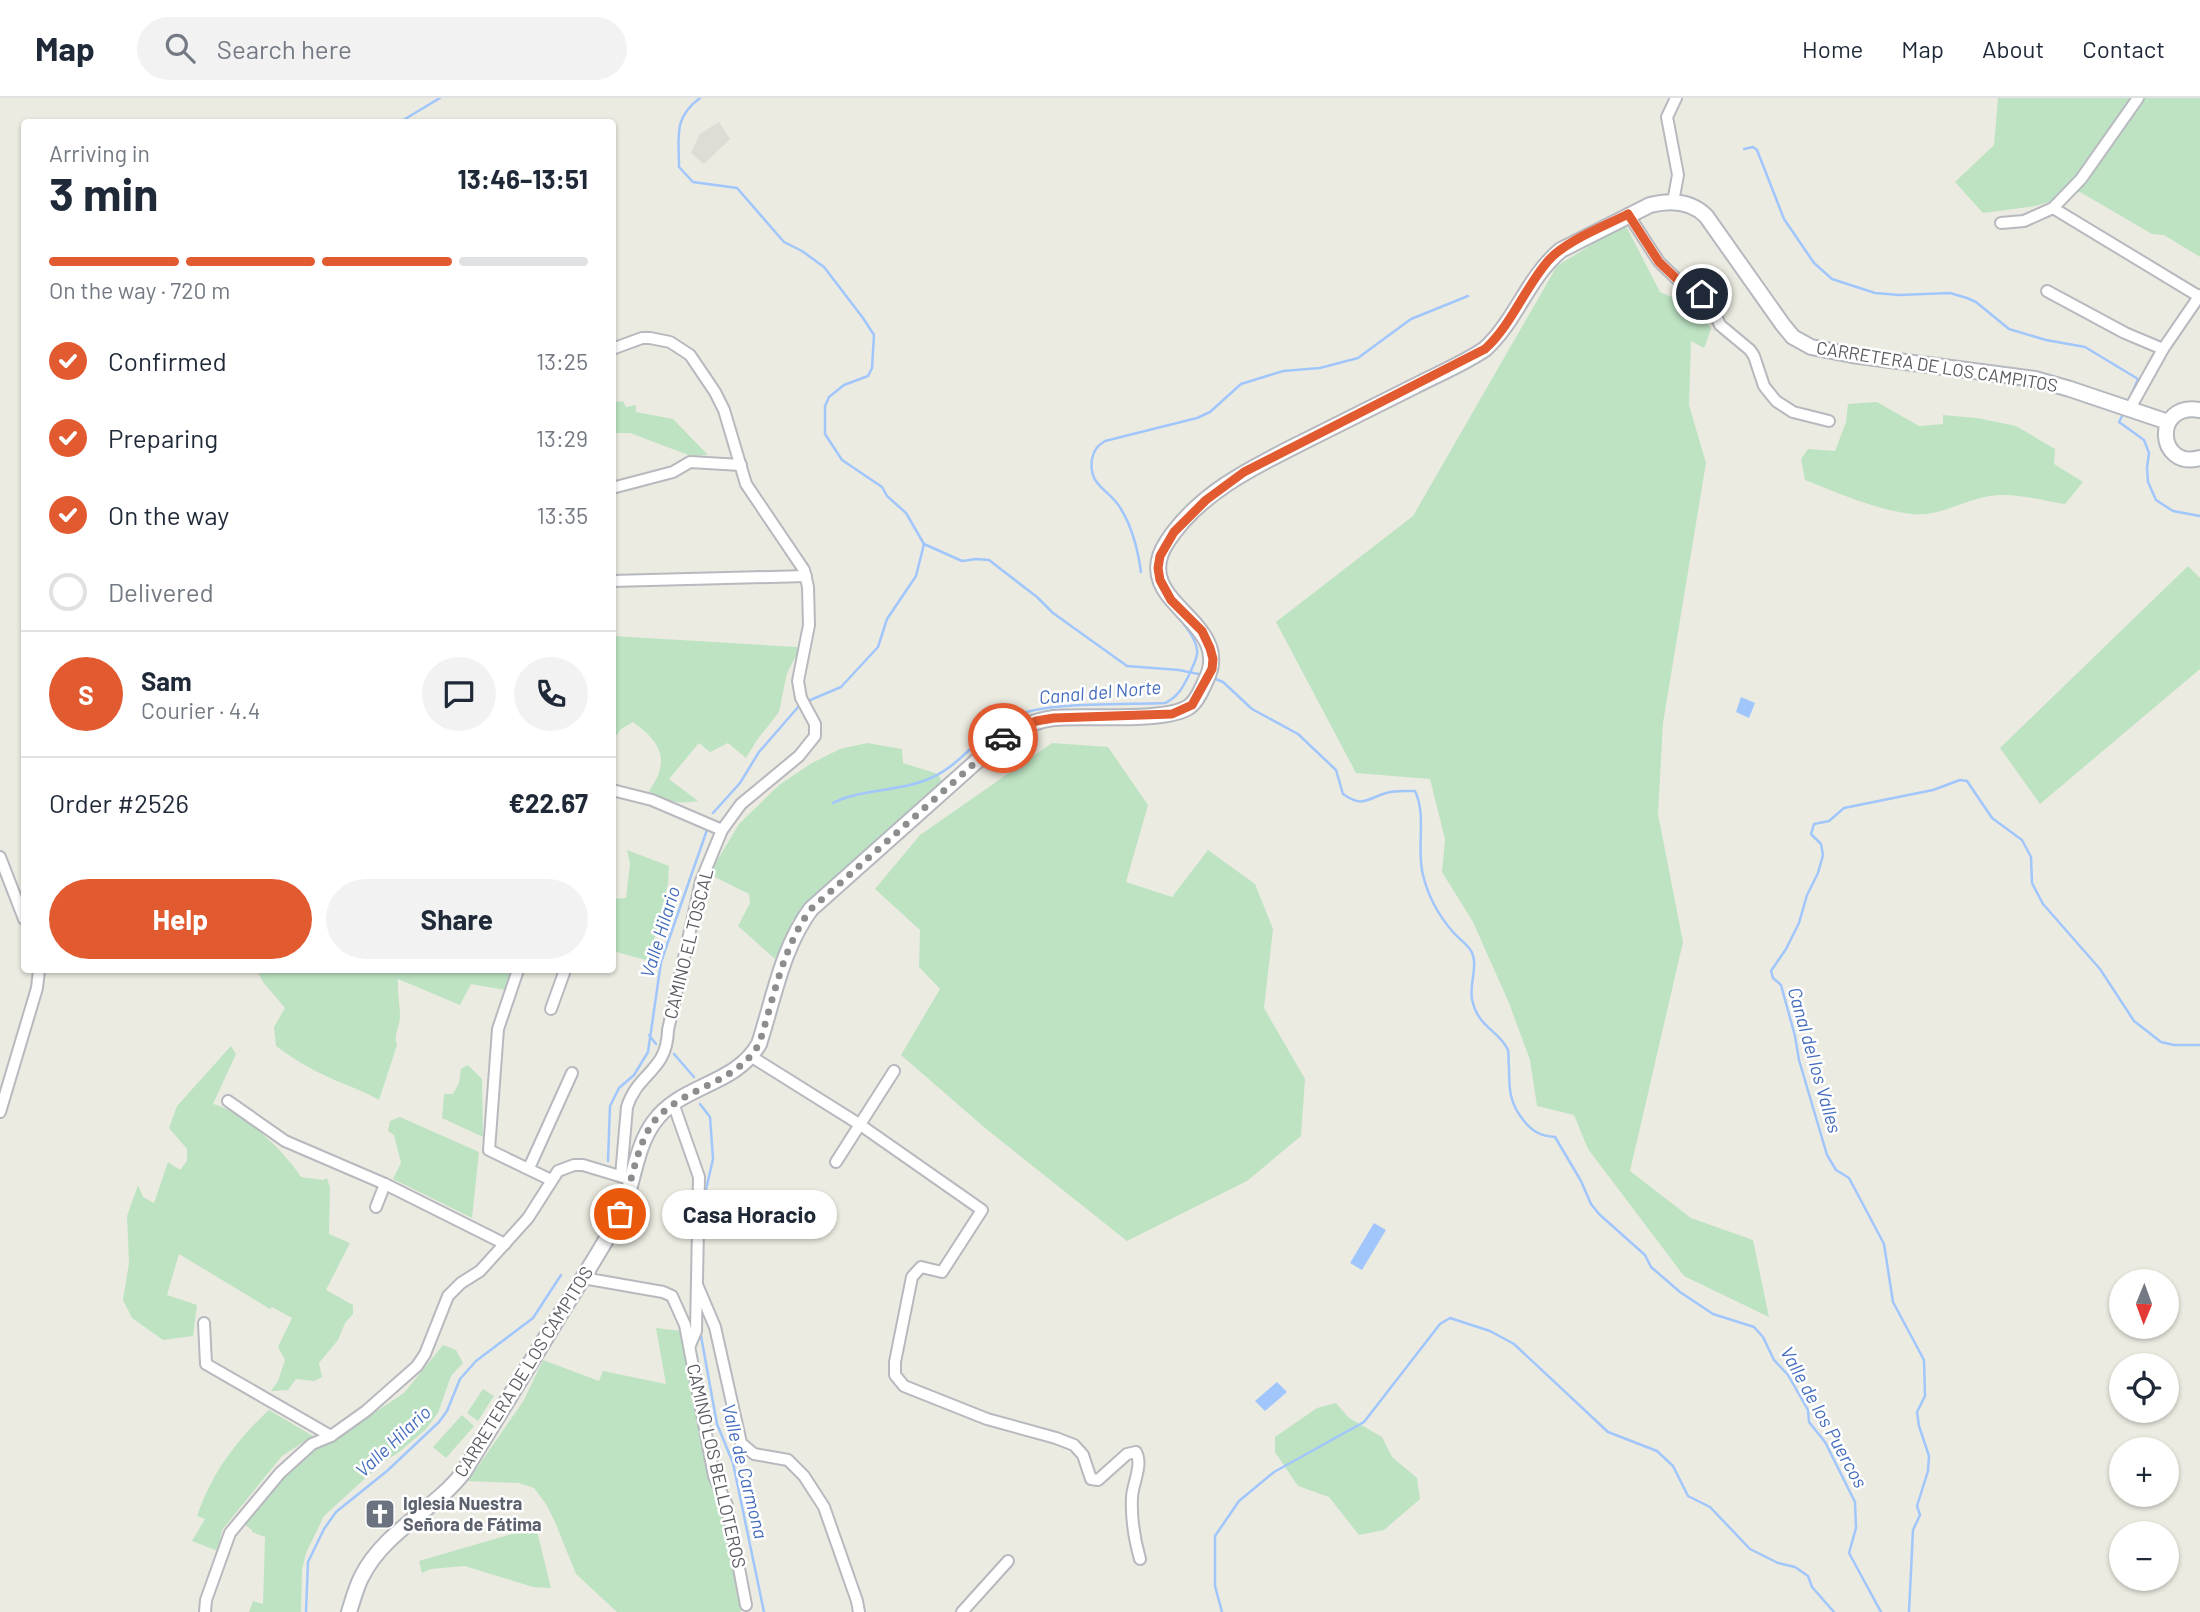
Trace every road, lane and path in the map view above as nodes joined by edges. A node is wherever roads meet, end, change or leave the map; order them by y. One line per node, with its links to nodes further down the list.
1 (1676, 98): 3 (street)
2 (2138, 98): 4 (street)
3 (1673, 202): 5 (main road); 11 (main road, CARRETERA DE LOS CAMPITOS)
4 (2053, 208): 6 (street); 8 (street)
5 (1628, 214): 13 (street); 28 (main road)
6 (2001, 223)
7 (2047, 291): 10 (street)
8 (2199, 296): 10 (street)
9 (616, 348): 16 (street)
10 (2163, 349): 11 (street)
11 (2129, 410): 14 (main road, CARRETERA DE LOS CAMPITOS)
12 (2200, 410): 14 (main road)
13 (1829, 421)
14 (2168, 422): 15 (main road)
15 (2200, 458)
16 (741, 465): 17 (street); 18 (street)
17 (616, 487)
18 (806, 576): 19 (street); 21 (street, CAMINO EL TOSCAL)
19 (616, 581)
20 (616, 791): 21 (street)
21 (722, 830): 37 (street, CAMINO EL TOSCAL)
22 (0, 858): 23 (street)
23 (21, 911)
24 (38, 973): 33 (street)
25 (517, 973): 36 (street)
26 (564, 973): 27 (street)
27 (551, 1009)
28 (752, 1057): 32 (main road, CARRETERA DE LOS CAMPITOS); 34 (street)
29 (894, 1071): 34 (street)
30 (572, 1073): 36 (street)
31 (228, 1101): 39 (street)
32 (673, 1103): 37 (main road, CARRETERA DE LOS CAMPITOS); 43 (street)
33 (0, 1112)
34 (859, 1124): 35 (street); 47 (street)
35 (836, 1162)
36 (528, 1168): 38 (street)
37 (626, 1178): 38 (street); 42 (main road, CARRETERA DE LOS CAMPITOS)
38 (551, 1180): 41 (street)
39 (385, 1184): 40 (street); 41 (street)
40 (376, 1207)
41 (505, 1244): 46 (street)
42 (583, 1278): 45 (street, CAMINO LOS BELLOTEROS); 51 (main road, CARRETERA DE LOS CAMPITOS)
43 (698, 1287): 45 (street); 52 (street)
44 (204, 1323): 46 (street)
45 (689, 1348): 49 (street, CAMINO LOS BELLOTEROS)
46 (331, 1436): 50 (street)
47 (1140, 1559)
48 (1007, 1561): 53 (street)
49 (746, 1605)
50 (205, 1612)
51 (349, 1612)
52 (859, 1612)
53 (962, 1612)

